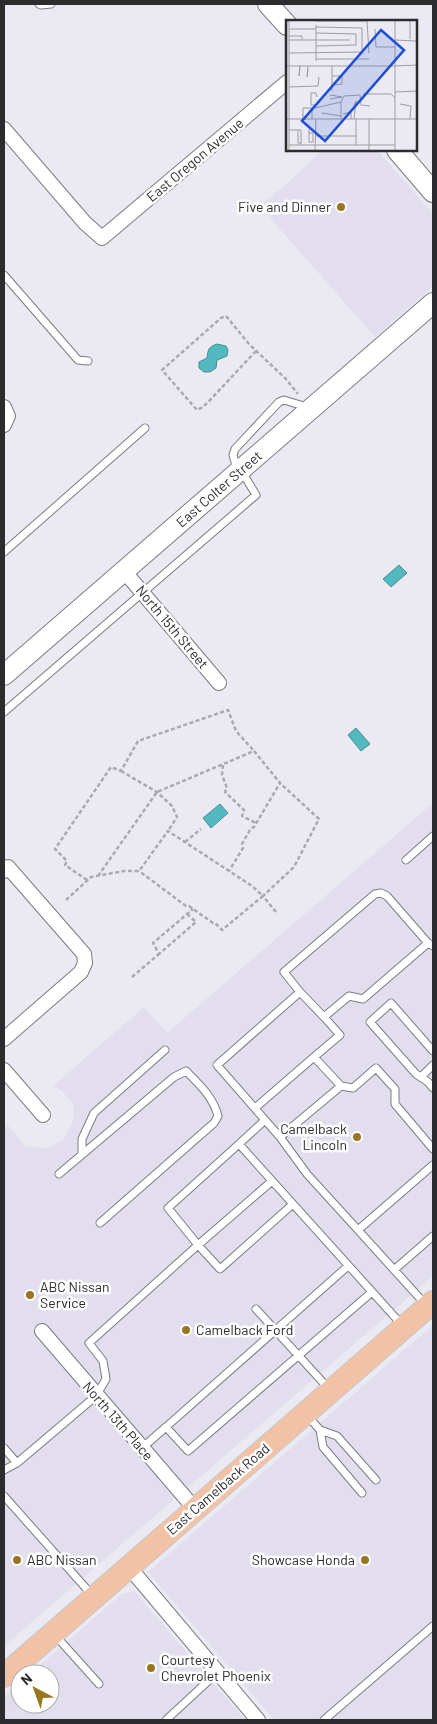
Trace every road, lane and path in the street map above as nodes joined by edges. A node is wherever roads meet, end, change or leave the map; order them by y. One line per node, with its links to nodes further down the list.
1 (39, 4): 2 (lane)
2 (52, 4)
3 (268, 4): 4 (street)
4 (286, 24)
5 (286, 83): 6 (street, East Oregon Avenue)
6 (4, 129)
7 (398, 151): 8 (street)
8 (433, 192)
9 (4, 275): 12 (lane)
10 (433, 302): 13 (street, East Colter Street)
11 (256, 350): 11 (path); 13 (path)
12 (88, 361)
13 (306, 404): 15 (street, East Colter Street)
14 (145, 428): 16 (lane)
15 (241, 470): 17 (street, East Colter Street); 18 (lane)
16 (4, 552)
17 (124, 571): 18 (street, North 15th Street); 19 (street, East Colter Street)
18 (143, 592): 20 (street, North 15th Street); 21 (lane)
19 (4, 675)
20 (220, 683)
21 (4, 712)
22 (254, 751): 23 (path); 24 (path); 25 (path)
23 (223, 764): 26 (path); 27 (path)
24 (121, 771): 26 (path); 37 (path)
25 (280, 782): 27 (path); 38 (path)
26 (157, 792): 29 (path); 36 (path)
27 (256, 823): 35 (path)
28 (201, 829): 31 (path)
29 (168, 831): 31 (path); 34 (path)
30 (433, 836): 32 (lane)
31 (185, 842): 35 (path)
32 (406, 860)
33 (5, 867): 48 (street)
34 (139, 871): 36 (path); 40 (path)
35 (229, 871): 38 (path)
36 (98, 876): 37 (path)
37 (87, 880): 39 (path)
38 (263, 896): 40 (path); 41 (path)
39 (66, 900)
40 (193, 909): 42 (path)
41 (276, 912)
42 (187, 914): 44 (path); 44 (path)
43 (431, 944): 46 (lane); 47 (lane)
44 (159, 954): 45 (path)
45 (132, 977)
46 (300, 992): 47 (lane); 57 (lane)
47 (324, 1017): 51 (lane)
48 (4, 1039)
49 (165, 1050): 63 (lane)
50 (433, 1052): 54 (lane)
51 (314, 1057): 55 (lane); 57 (lane)
52 (433, 1065): 54 (lane)
53 (4, 1070): 58 (street)
54 (421, 1077): 56 (lane)
55 (341, 1086): 60 (lane); 62 (lane)
56 (433, 1088)
57 (254, 1108): 59 (lane)
58 (43, 1115)
59 (265, 1120): 60 (lane); 61 (lane)
60 (280, 1136): 69 (lane)
61 (239, 1144): 66 (lane); 71 (lane)
62 (433, 1149)
63 (82, 1154): 65 (lane); 68 (lane)
64 (433, 1164): 69 (lane)
65 (59, 1174)
66 (272, 1181): 67 (lane); 71 (lane)
67 (293, 1204): 71 (lane); 72 (lane)
68 (100, 1223)
69 (358, 1230): 73 (lane)
70 (433, 1236): 73 (lane)
71 (198, 1245): 82 (lane)
72 (348, 1266): 74 (lane); 78 (lane)
73 (394, 1270): 75 (lane)
74 (372, 1292): 77 (lane); 80 (lane)
75 (430, 1305): 77 (main road, East Camelback Road)
76 (256, 1309): 78 (lane)
77 (404, 1328): 81 (main road, East Camelback Road)
78 (276, 1330): 80 (lane); 84 (lane)
79 (42, 1331): 82 (street, North 13th Place)
80 (299, 1355): 81 (lane); 84 (lane)
81 (330, 1392): 83 (main road, East Camelback Road)
82 (96, 1396): 87 (street, North 13th Place); 88 (lane)
83 (305, 1413): 85 (lane); 94 (main road, East Camelback Road)
84 (166, 1427): 87 (lane)
85 (320, 1430): 90 (lane); 91 (lane)
86 (4, 1448): 88 (lane)
87 (142, 1448): 94 (street, North 13th Place)
88 (17, 1463): 89 (lane)
89 (4, 1470)
90 (376, 1480)
91 (362, 1493)
92 (4, 1496): 93 (lane)
93 (11, 1504): 95 (lane); 97 (lane)
94 (195, 1509): 96 (main road, East Camelback Road)
95 (4, 1510)
96 (129, 1567): 97 (main road, East Camelback Road); 100 (street)
97 (94, 1598): 99 (main road, East Camelback Road)
98 (433, 1626): 105 (lane)
99 (53, 1632): 101 (main road, East Camelback Road); 102 (lane)
100 (218, 1672): 103 (lane); 104 (street)
101 (4, 1676)
102 (99, 1684)
103 (166, 1720)
104 (258, 1720)
105 (324, 1720)

